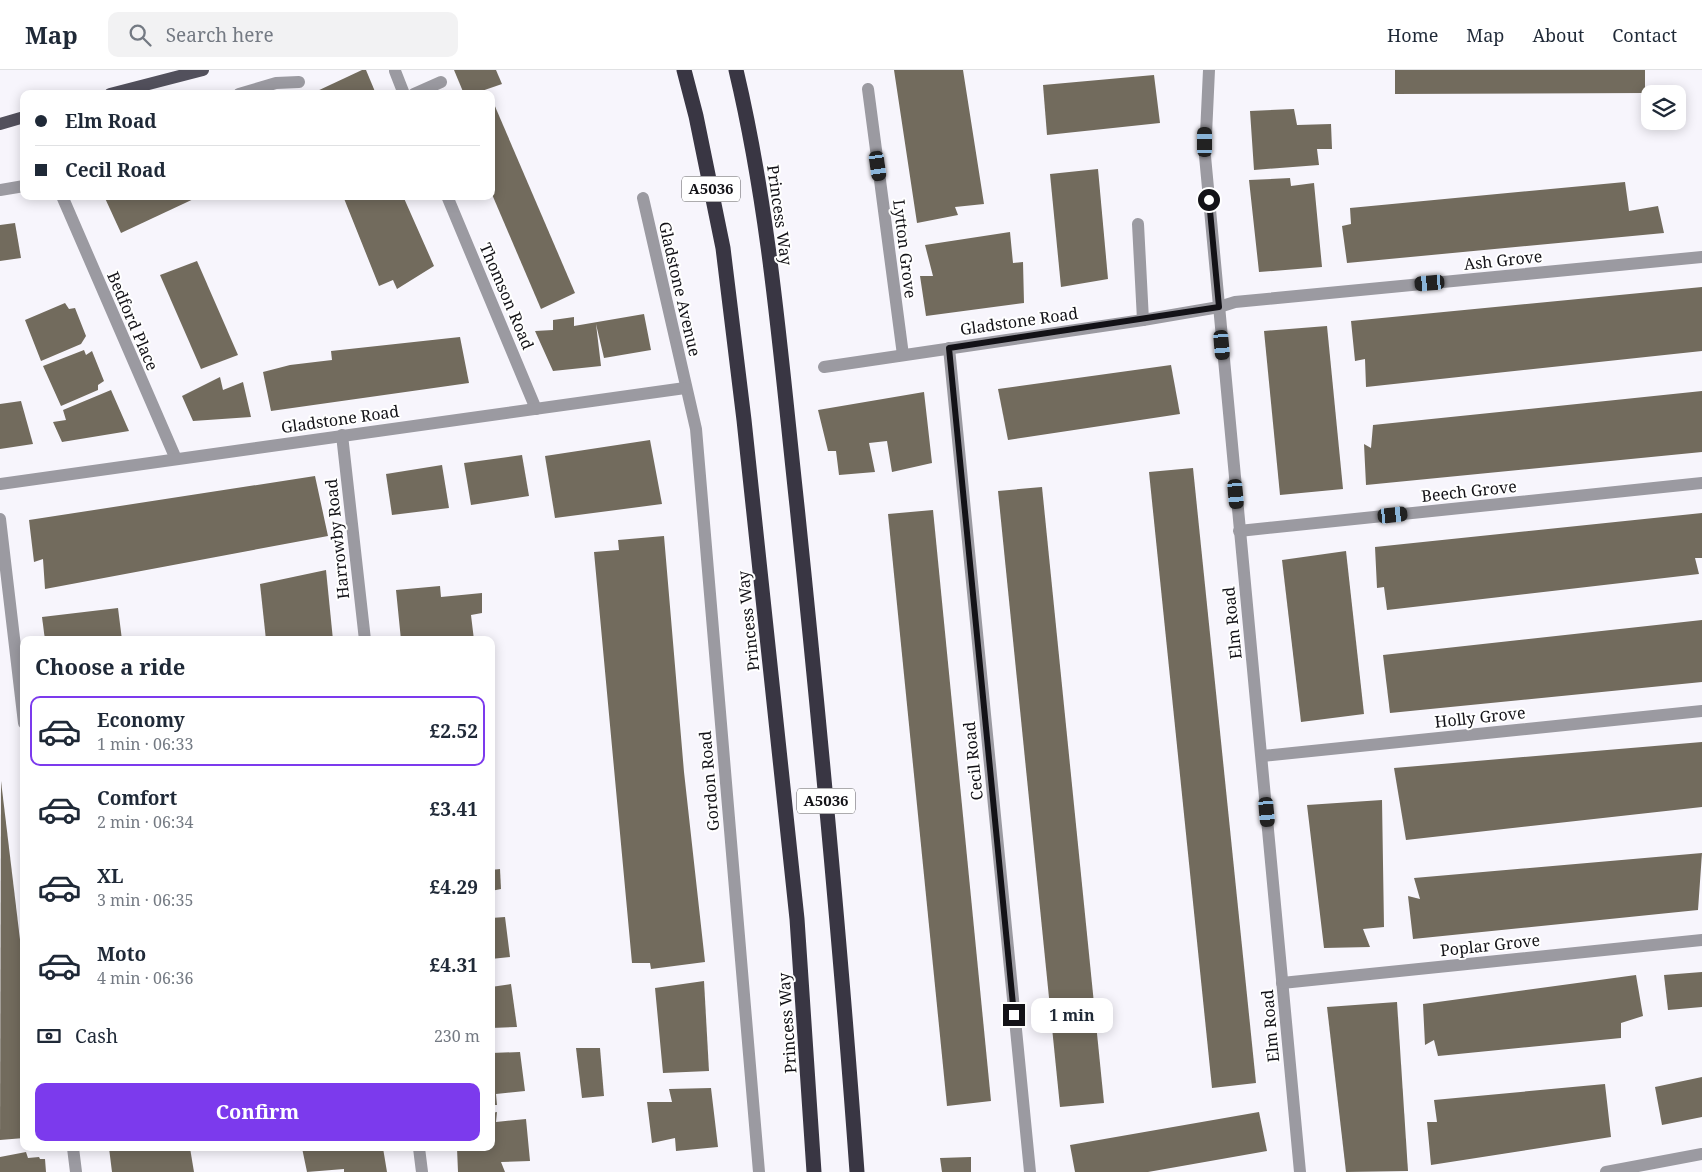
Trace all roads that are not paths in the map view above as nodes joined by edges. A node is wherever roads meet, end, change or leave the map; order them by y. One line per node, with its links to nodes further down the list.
1 (203, 70): 9 (main road)
2 (684, 70): 47 (highway, Princess Way / A5036)
3 (736, 70): 48 (highway, Princess Way / A5036)
4 (1208, 70): 22 (street, Elm Road)
5 (395, 71): 11 (street)
6 (299, 82): 10 (street)
7 (441, 82): 12 (street)
8 (868, 89): 25 (street, Lytton Grove)
9 (126, 90)
10 (252, 90)
11 (402, 90)
12 (423, 90)
13 (20, 118): 14 (main road)
14 (0, 124)
15 (20, 187): 16 (street)
16 (0, 190)
17 (643, 198): 27 (street, Gladstone Avenue)
18 (64, 200): 30 (street, Bedford Place)
19 (449, 200): 28 (street, Thomson Road)
20 (1138, 224): 23 (street)
21 (1702, 257): 22 (street, Ash Grove)
22 (1219, 307): 23 (street, Gladstone Road); 34 (street, Elm Road)
23 (1143, 320): 24 (street, Gladstone Road)
24 (949, 348): 25 (street, Gladstone Road); 49 (street, Cecil Road)
25 (903, 354): 26 (street, Gladstone Road)
26 (824, 367)
27 (685, 388): 28 (street, Gladstone Road); 46 (street, Gordon Road)
28 (536, 409): 29 (street, Gladstone Road)
29 (342, 435): 30 (street, Gladstone Road); 35 (street, Harrowby Road)
30 (176, 459): 32 (street, Gladstone Road)
31 (1702, 483): 34 (street, Beech Grove)
32 (0, 484)
33 (0, 519): 36 (street)
34 (1239, 531): 38 (street, Elm Road)
35 (364, 636)
36 (20, 689)
37 (1702, 711): 38 (street, Holly Grove)
38 (1262, 756): 40 (street, Elm Road)
39 (1702, 940): 40 (street, Poplar Grove)
40 (1282, 983): 50 (street, Elm Road)
41 (73, 1151): 44 (street)
42 (419, 1151): 45 (street)
43 (1702, 1154): 51 (street)
44 (76, 1172)
45 (422, 1172)
46 (759, 1172)
47 (814, 1172)
48 (857, 1172)
49 (1030, 1172)
50 (1300, 1172)
51 (1606, 1172)

